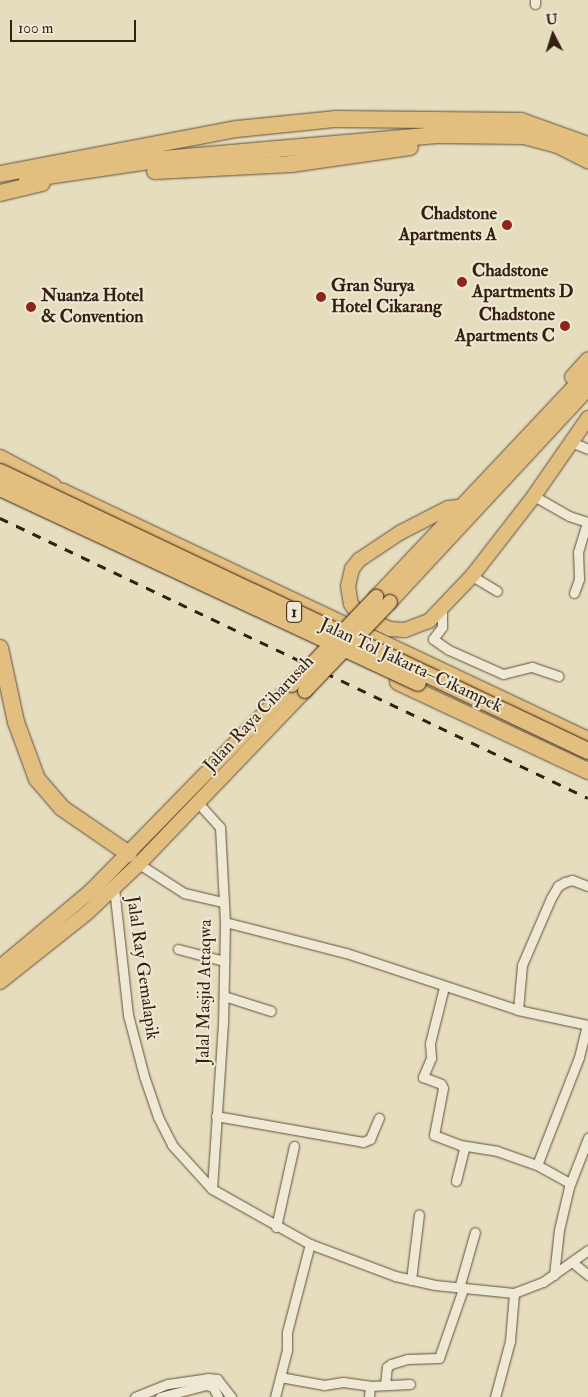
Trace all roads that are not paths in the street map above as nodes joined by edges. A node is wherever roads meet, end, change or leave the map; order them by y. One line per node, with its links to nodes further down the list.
1 (458, 135): 3 (highway); 5 (highway); 6 (highway)
2 (588, 145): 4 (highway)
3 (588, 160)
4 (4, 172)
5 (0, 184)
6 (0, 193)
7 (588, 359): 14 (main road, Jalan Raya Cibarusah)
8 (588, 372): 12 (main road, Jalan Raya Cibarusah)
9 (588, 379): 12 (main road, Jalan Raya Cibarusah)
10 (588, 390): 14 (main road, Jalan Raya Cibarusah)
11 (588, 418): 13 (main road)
12 (542, 427): 14 (main road, Jalan Raya Cibarusah)
13 (572, 442): 15 (street); 21 (main road)
14 (524, 448): 22 (main road, Jalan Raya Cibarusah); 30 (main road, Jalan Raya Cibarusah, bridge)
15 (588, 449)
16 (0, 458): 19 (highway)
17 (0, 471): 19 (highway, Jalan Tol Jakarta–Cikampek / 1); 32 (highway, 1, bridge)
18 (0, 488): 33 (highway, 1, bridge)
19 (63, 492): 31 (highway, Jalan Tol Jakarta–Cikampek / 1)
20 (0, 496): 34 (highway, Jalan Tol Jakarta–Cikampek / 1)
21 (534, 496): 23 (street); 24 (main road)
22 (458, 507): 27 (main road); 30 (main road, Jalan Raya Cibarusah, bridge)
23 (588, 522): 26 (street)
24 (472, 576): 25 (street); 27 (main road)
25 (497, 591)
26 (574, 593)
27 (442, 610): 29 (street)
28 (0, 648): 36 (highway)
29 (558, 676)
30 (299, 688): 35 (main road, Jalan Raya Cibarusah); 36 (main road, Jalan Raya Cibarusah)
31 (588, 740)
32 (588, 752)
33 (588, 763)
34 (588, 771)
35 (199, 804): 36 (main road, Jalan Raya Cibarusah); 40 (street, Jalal Masjid Attaqwa)
36 (134, 859): 37 (main road, Jalan Raya Cibarusah); 39 (main road, Jalan Raya Cibarusah); 40 (street)
37 (103, 879): 39 (main road); 44 (main road, Jalan Raya Cibarusah)
38 (588, 886): 49 (street)
39 (114, 888): 45 (main road, Jalan Raya Cibarusah); 59 (street, Jalal Ray Gemalapik)
40 (222, 902): 41 (street, Jalal Masjid Attaqwa)
41 (225, 922): 43 (street, Jalal Masjid Attaqwa); 46 (street)
42 (178, 949): 43 (street)
43 (224, 961): 47 (street, Jalal Masjid Attaqwa)
44 (0, 967)
45 (0, 982)
46 (444, 987): 49 (street); 55 (street)
47 (224, 996): 48 (street); 51 (street, Jalal Masjid Attaqwa)
48 (271, 1010)
49 (518, 1010): 50 (street)
50 (588, 1025): 56 (street)
51 (216, 1116): 52 (street); 59 (street, Jalal Masjid Attaqwa)
52 (379, 1118)
53 (588, 1138): 58 (street)
54 (294, 1146): 61 (street)
55 (465, 1146): 56 (street); 57 (street)
56 (537, 1165): 58 (street)
57 (456, 1181)
58 (570, 1183): 66 (street)
59 (212, 1189): 61 (street, Jalal Ray Gemalapik)
60 (419, 1214): 68 (street)
61 (276, 1228): 63 (street, Jalal Ray Gemalapik)
62 (475, 1232): 69 (street)
63 (310, 1244): 68 (street, Jalal Ray Gemalapik); 71 (street)
64 (588, 1250): 65 (street, Jalal Ray Gemalapik)
65 (572, 1262): 66 (street, Jalal Ray Gemalapik); 67 (street)
66 (554, 1275): 70 (street, Jalal Ray Gemalapik)
67 (588, 1275)
68 (411, 1280): 69 (street, Jalal Ray Gemalapik)
69 (461, 1289): 70 (street, Jalal Ray Gemalapik); 73 (street)
70 (514, 1293): 81 (street)
71 (280, 1377): 74 (street); 79 (street)
72 (410, 1384): 73 (street)
73 (386, 1385): 74 (street)
74 (370, 1386): 80 (street)
75 (135, 1397): 78 (street)
76 (160, 1397): 77 (street)
77 (218, 1397)
78 (231, 1397)
79 (275, 1397)
80 (370, 1397)
81 (495, 1397)

